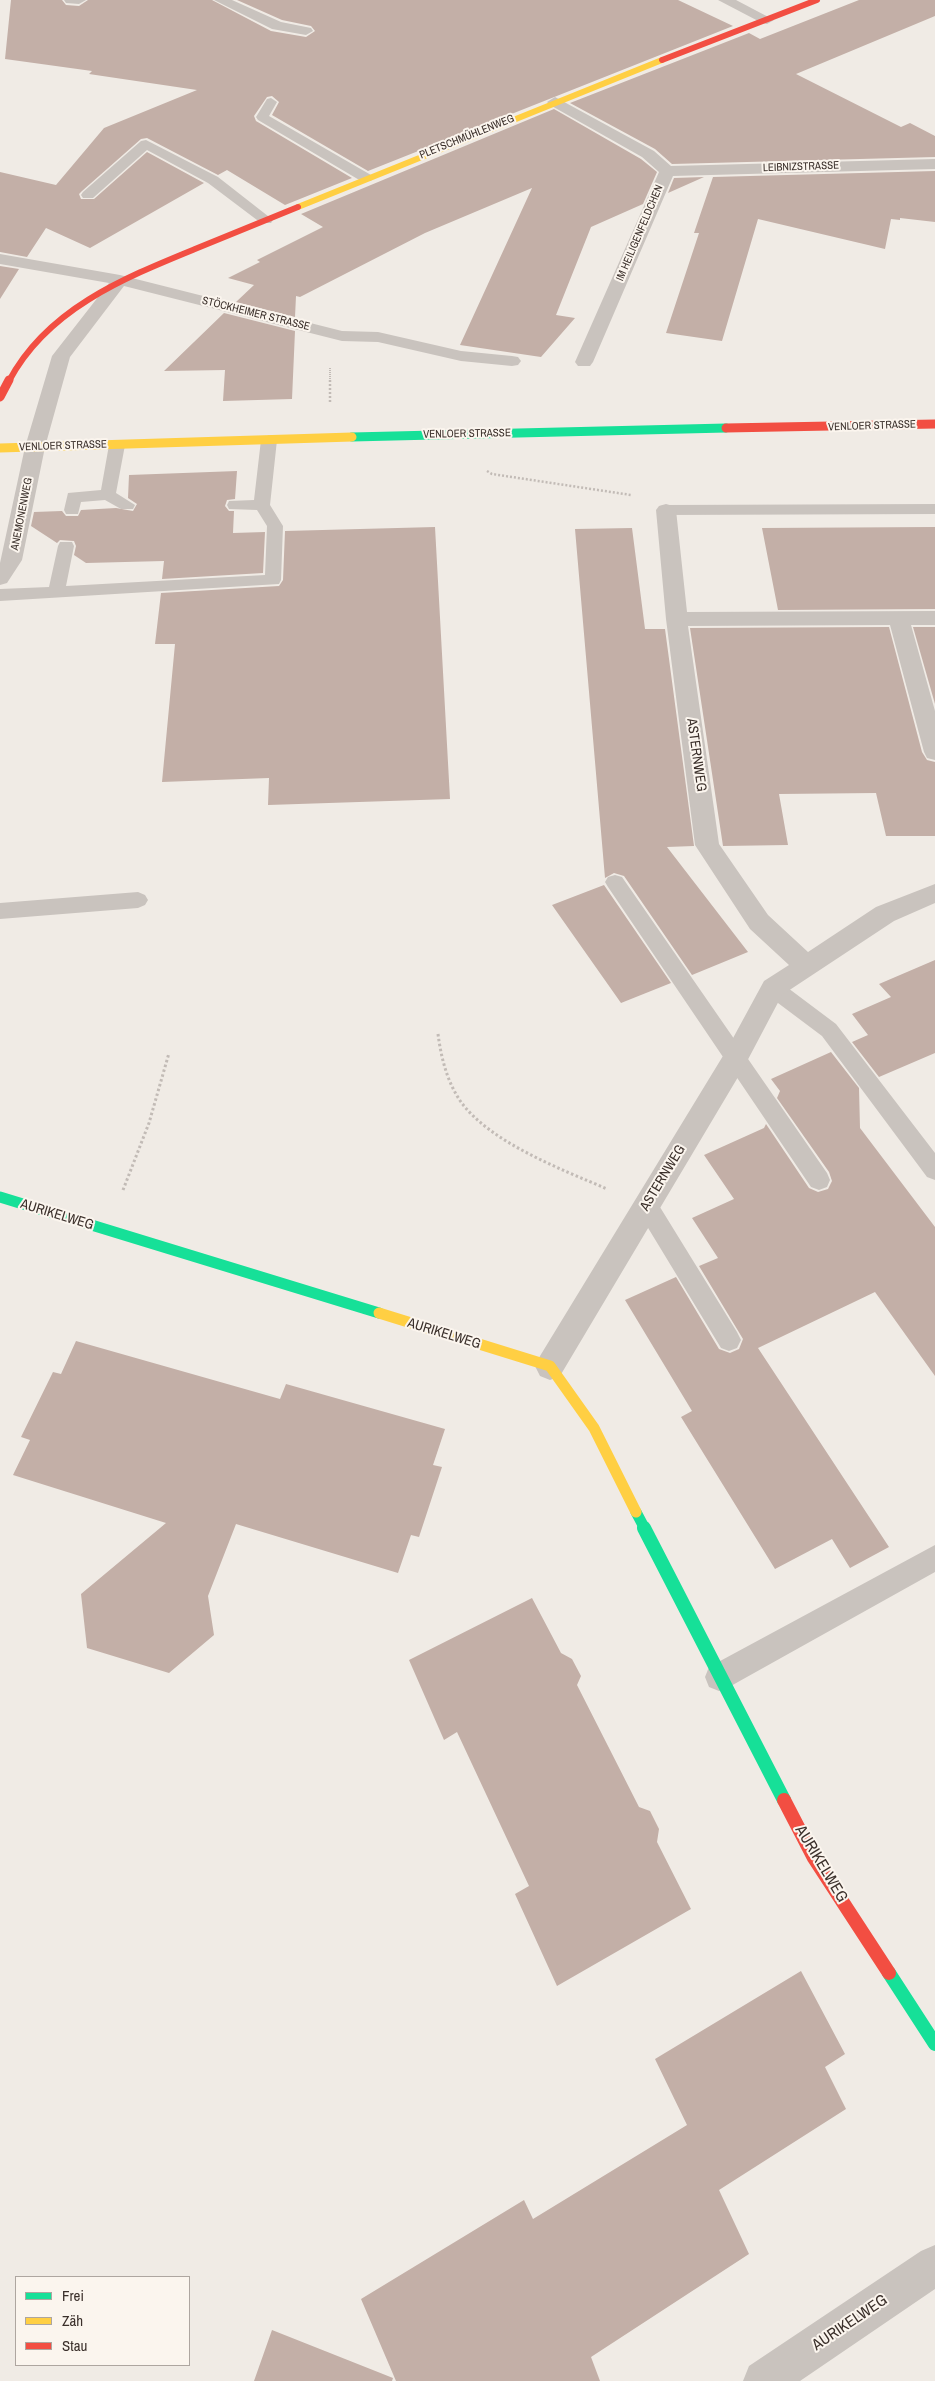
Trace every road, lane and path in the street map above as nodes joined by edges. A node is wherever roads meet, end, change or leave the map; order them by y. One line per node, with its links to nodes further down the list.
1 (71, 0): 2 (street)
2 (79, 0)
3 (220, 0): 7 (street)
4 (725, 0): 6 (street)
5 (817, 0): 6 (street, PLETSCHMÜHLENWEG)
6 (767, 20): 9 (street, PLETSCHMÜHLENWEG)
7 (306, 31)
8 (271, 102): 12 (lane)
9 (555, 102): 11 (street, IM HEILIGENFELDCHEN); 12 (street, PLETSCHMÜHLENWEG)
10 (935, 164): 11 (street, LEIBNIZSTRASSE)
11 (667, 171): 18 (street, IM HEILIGENFELDCHEN)
12 (366, 178): 14 (street, PLETSCHMÜHLENWEG)
13 (88, 195): 14 (lane)
14 (266, 220): 16 (street, PLETSCHMÜHLENWEG)
15 (0, 259): 16 (street, STÖCKHEIMER STRASSE)
16 (120, 280): 17 (street, STÖCKHEIMER STRASSE); 19 (street, PLETSCHMÜHLENWEG); 23 (street, PLETSCHMÜHLENWEG)
17 (512, 361)
18 (584, 362)
19 (0, 397)
20 (935, 424): 21 (street, VENLOER STRASSE)
21 (269, 440): 22 (street, VENLOER STRASSE); 29 (lane)
22 (117, 444): 23 (street, VENLOER STRASSE); 26 (lane)
23 (34, 447): 24 (street, VENLOER STRASSE); 34 (street, ANEMONENWEG)
24 (0, 448)
25 (484, 470): 32 (path)
26 (108, 495): 27 (lane); 31 (lane)
27 (127, 505)
28 (235, 505): 29 (lane)
29 (262, 506): 35 (lane)
30 (935, 508): 32 (lane)
31 (72, 510)
32 (666, 510): 39 (street, ASTERNWEG)
33 (66, 546): 35 (lane)
34 (0, 578)
35 (56, 592): 36 (lane)
36 (0, 595)
37 (899, 618): 38 (street); 39 (street); 40 (street)
38 (935, 618)
39 (677, 619): 45 (street, ASTERNWEG)
40 (935, 752)
41 (615, 882): 49 (lane)
42 (935, 893): 45 (street, ASTERNWEG)
43 (138, 900): 44 (lane)
44 (0, 911)
45 (806, 966): 46 (street, ASTERNWEG)
46 (773, 988): 49 (street, ASTERNWEG); 50 (lane)
47 (438, 1034): 53 (path)
48 (170, 1053): 54 (path)
49 (735, 1059): 51 (lane); 53 (street, ASTERNWEG)
50 (935, 1170)
51 (819, 1180)
52 (0, 1198): 54 (street, AURIKELWEG)
53 (647, 1206): 55 (lane); 56 (street, ASTERNWEG)
54 (104, 1230): 56 (street, AURIKELWEG)
55 (729, 1340)
56 (550, 1366): 58 (street, AURIKELWEG)
57 (935, 1558): 58 (lane)
58 (719, 1677): 59 (street, AURIKELWEG)
59 (935, 2044)
60 (935, 2265): 61 (street, AURIKELWEG)
61 (764, 2381)

